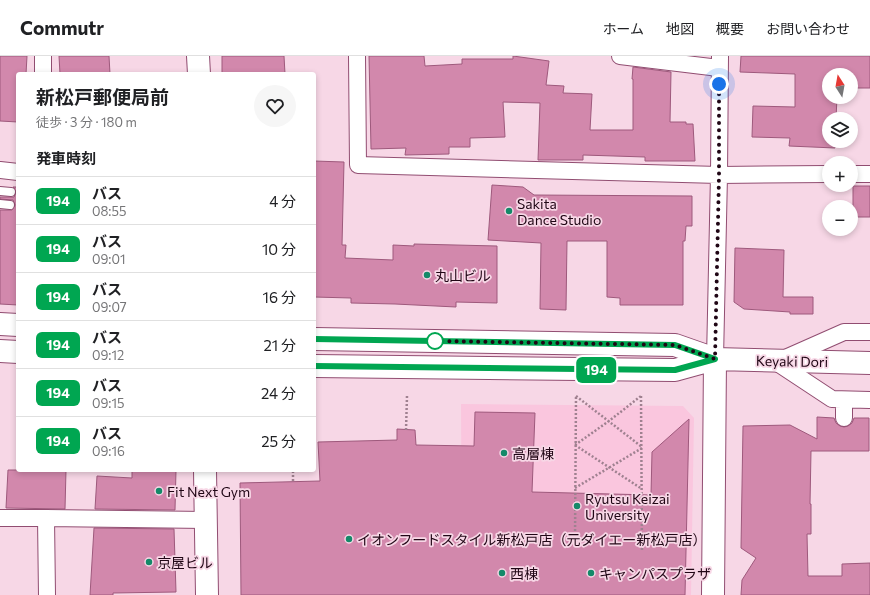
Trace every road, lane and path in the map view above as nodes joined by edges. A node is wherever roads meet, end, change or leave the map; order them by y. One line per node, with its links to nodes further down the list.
1 (43, 56): 6 (street)
2 (198, 56): 7 (street)
3 (356, 56): 13 (street)
4 (620, 56): 5 (street)
5 (719, 62): 13 (street)
6 (43, 72)
7 (199, 72)
8 (0, 170): 9 (street)
9 (16, 172)
10 (822, 174): 13 (street)
11 (858, 174): 12 (street)
12 (870, 174)
13 (719, 175): 24 (street)
14 (0, 191): 15 (lane)
15 (10, 192)
16 (0, 204): 17 (lane)
17 (10, 205)
18 (0, 324): 19 (street)
19 (16, 326)
20 (870, 332): 25 (street)
21 (316, 339): 24 (street, Keyaki Dori)
22 (0, 351): 23 (street)
23 (16, 352)
24 (715, 359): 25 (street, Keyaki Dori); 27 (street, Keyaki Dori); 47 (street)
25 (776, 362): 26 (street, Keyaki Dori); 29 (street)
26 (870, 363)
27 (316, 366)
28 (407, 396): 31 (path)
29 (870, 400)
30 (609, 421): 32 (path); 32 (path); 33 (path); 33 (path)
31 (406, 430)
32 (575, 445): 34 (path); 38 (path)
33 (642, 448): 34 (path); 39 (path)
34 (609, 467): 38 (path); 39 (path)
35 (205, 472): 42 (street)
36 (293, 472): 37 (path)
37 (293, 482)
38 (575, 488): 43 (path)
39 (643, 489): 44 (path)
40 (0, 518): 41 (street)
41 (46, 518): 42 (street); 45 (street)
42 (206, 520): 46 (street)
43 (575, 539)
44 (642, 551)
45 (47, 595)
46 (207, 595)
47 (712, 595)

